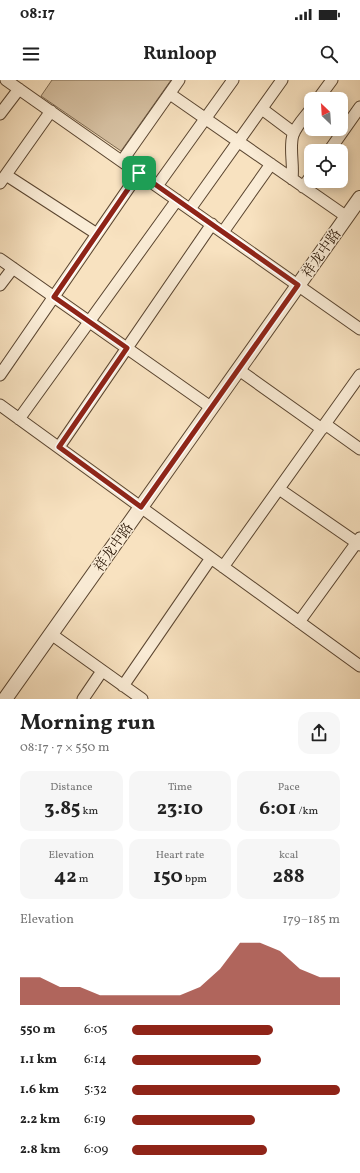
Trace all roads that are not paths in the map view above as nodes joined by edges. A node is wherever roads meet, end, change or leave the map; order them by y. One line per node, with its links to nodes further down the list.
1 (6, 80): 6 (street)
2 (180, 80): 8 (street)
3 (233, 80): 13 (street)
4 (282, 80): 10 (street)
5 (332, 80): 7 (street)
6 (19, 89): 11 (street); 12 (street)
7 (323, 92)
8 (170, 94): 13 (street); 18 (street)
9 (360, 107): 15 (street)
10 (262, 109): 16 (street); 17 (street)
11 (51, 111): 18 (street); 21 (street)
12 (0, 114)
13 (205, 118): 17 (street); 23 (street)
14 (304, 120): 16 (street)
15 (348, 120)
16 (294, 133): 22 (street)
17 (239, 142): 19 (street); 27 (street)
18 (122, 161): 20 (street)
19 (271, 164): 22 (street); 30 (street)
20 (139, 173): 23 (street); 31 (street)
21 (3, 179): 31 (street)
22 (292, 179): 24 (street)
23 (157, 186): 26 (street)
24 (303, 187): 28 (street)
25 (360, 198): 28 (street, 祥龙中路)
26 (177, 200): 27 (street); 37 (street)
27 (190, 210): 29 (street)
28 (347, 217): 35 (street, 祥龙中路)
29 (212, 224): 30 (street); 39 (street)
30 (223, 232): 35 (street)
31 (97, 234): 36 (street)
32 (0, 259): 33 (street)
33 (13, 268): 34 (street); 36 (street)
34 (0, 285)
35 (298, 285): 38 (street); 40 (street, 祥龙中路)
36 (54, 297): 37 (street); 42 (street)
37 (89, 322): 39 (street); 45 (street)
38 (360, 329)
39 (127, 348): 44 (street); 47 (street)
40 (239, 370): 44 (street, 祥龙中路); 46 (street)
41 (360, 374): 46 (street)
42 (0, 375)
43 (0, 405): 45 (street)
44 (212, 408): 50 (street, 祥龙中路)
45 (19, 419): 47 (street)
46 (323, 427): 48 (street); 49 (street)
47 (59, 447): 50 (street)
48 (360, 449)
49 (279, 489): 51 (street); 53 (street)
50 (141, 507): 52 (street); 55 (street, 祥龙中路)
51 (359, 542): 54 (street)
52 (211, 558): 53 (street); 58 (street)
53 (223, 567): 54 (street)
54 (299, 622): 56 (street)
55 (51, 634): 57 (street); 59 (street, 祥龙中路)
56 (360, 666)
57 (102, 671): 58 (street); 60 (street)
58 (123, 686): 61 (street)
59 (5, 699)
60 (82, 699)
61 (142, 699)

